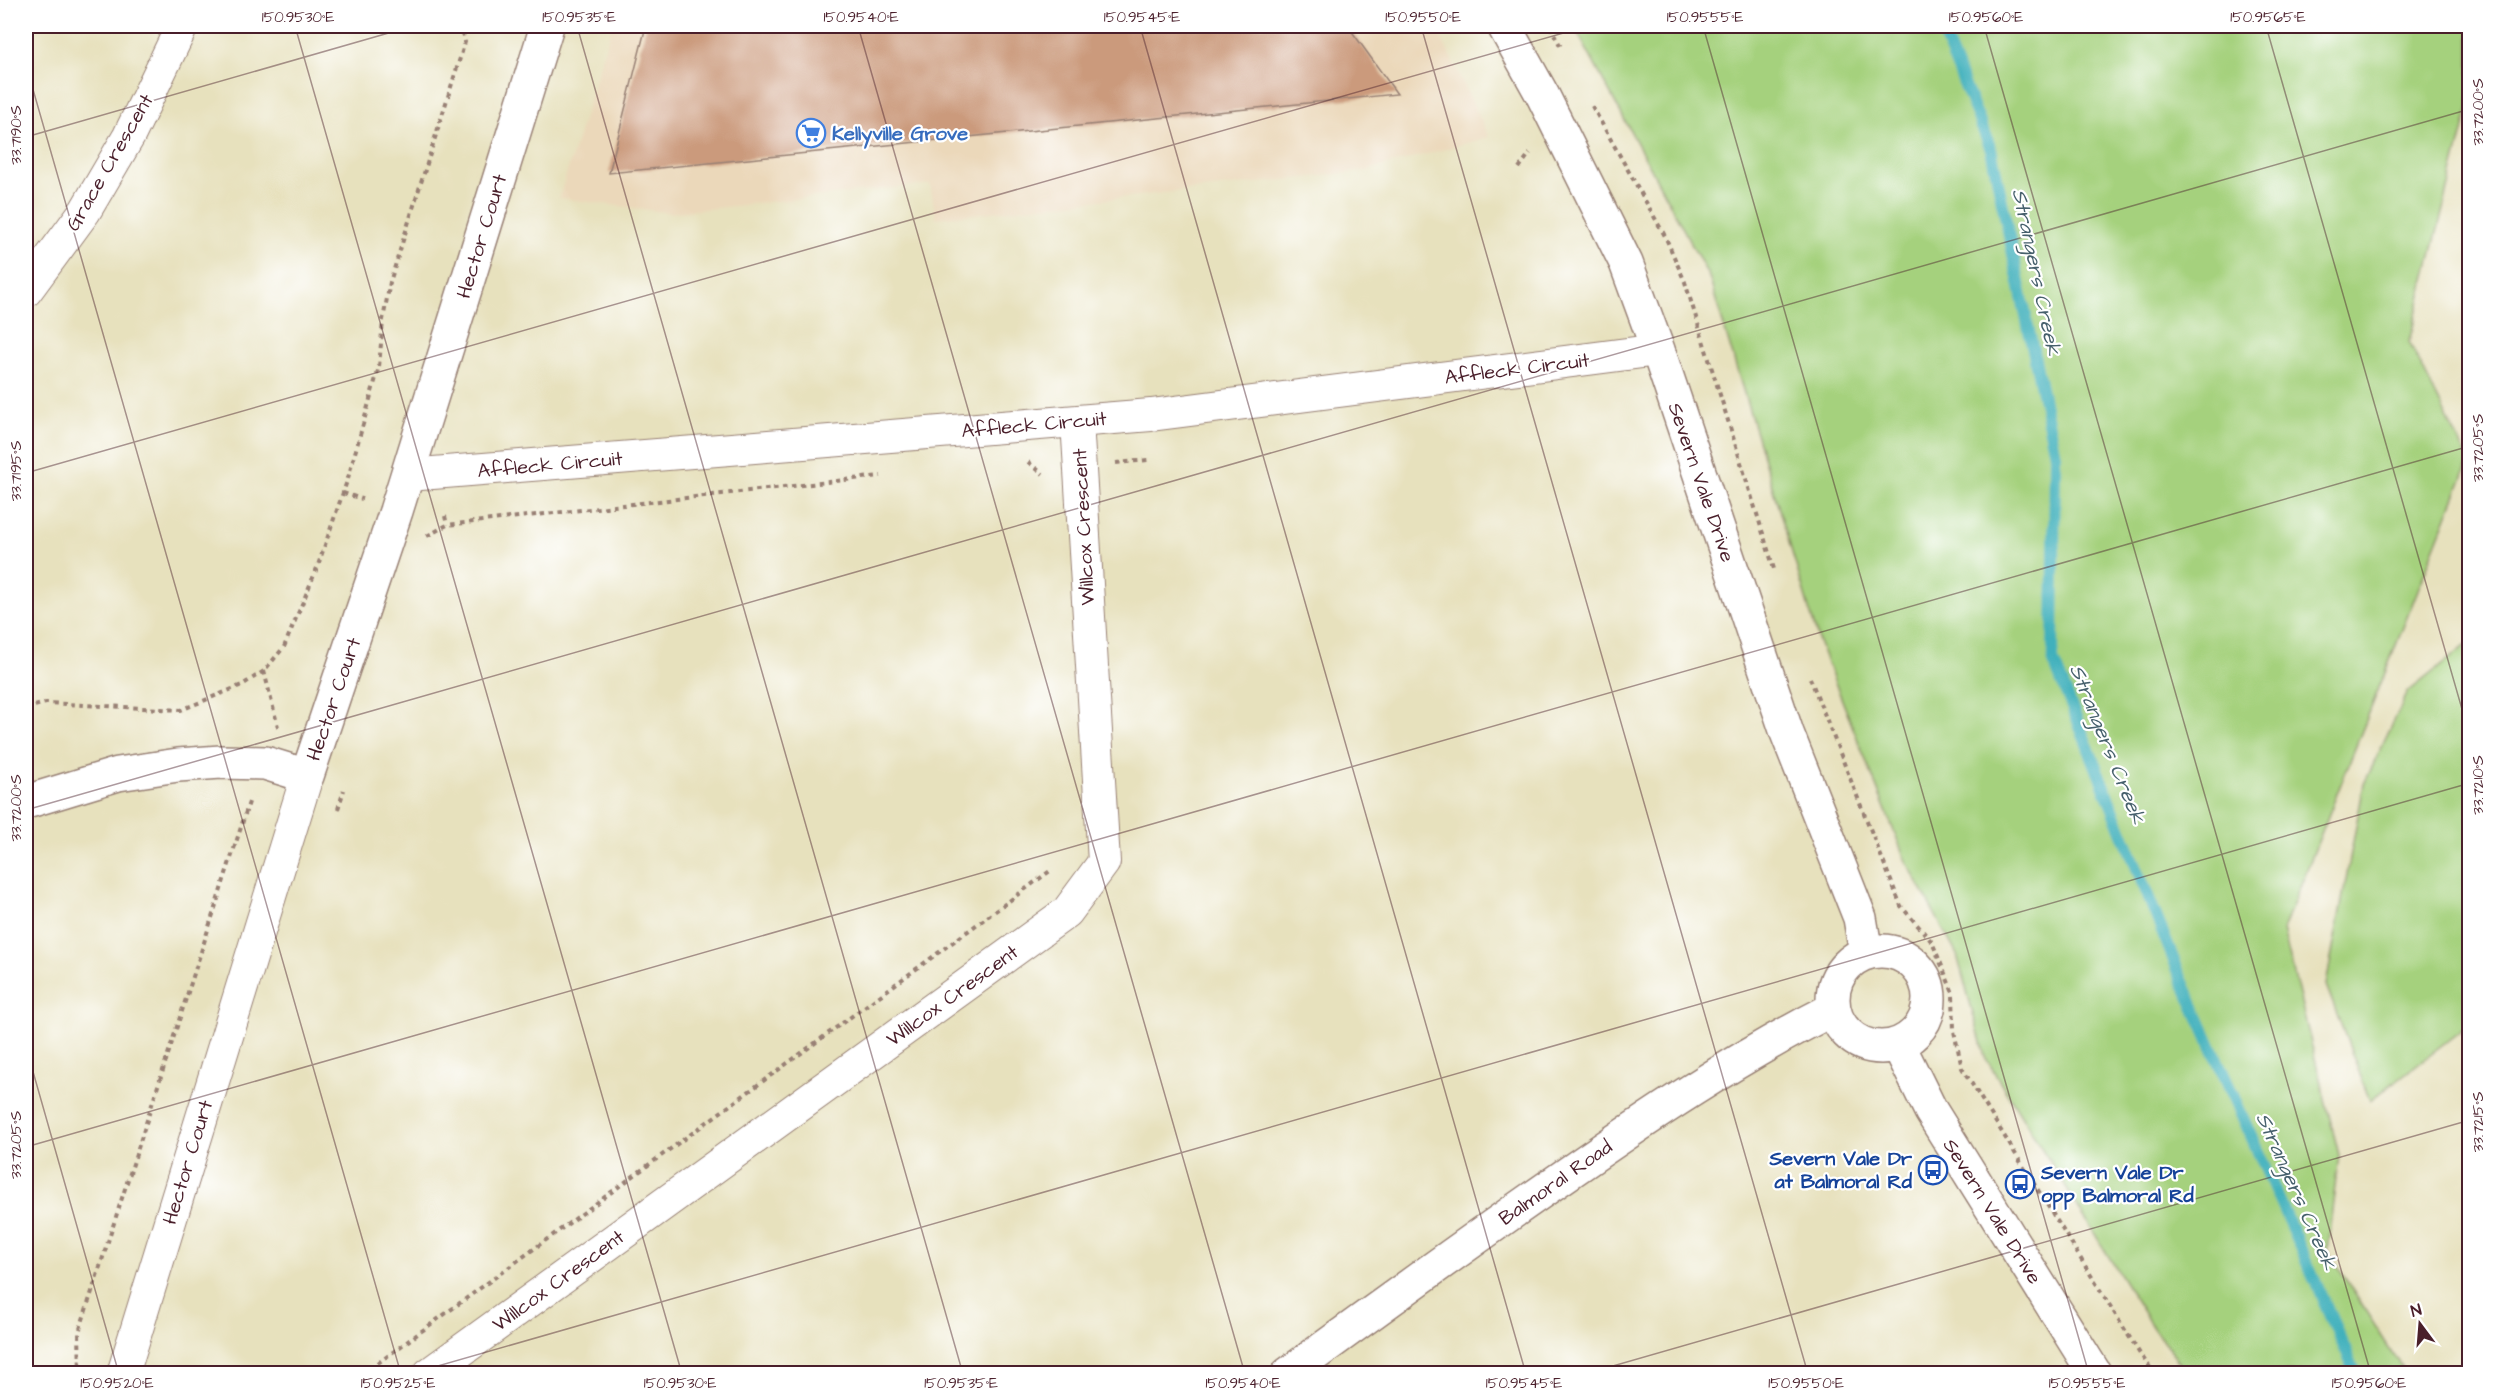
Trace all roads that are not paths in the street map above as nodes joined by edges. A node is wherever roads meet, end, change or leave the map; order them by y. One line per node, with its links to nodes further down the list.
1 (182, 26): 4 (street, Grace Crescent)
2 (547, 26): 7 (street, Hector Court)
3 (1504, 26): 5 (street, Severn Vale Drive)
4 (26, 291)
5 (1658, 350): 6 (street, Affleck Circuit); 10 (street, Severn Vale Drive)
6 (1077, 421): 7 (street, Affleck Circuit); 14 (street, Willcox Crescent)
7 (408, 475): 8 (street, Hector Court)
8 (308, 776): 9 (street); 13 (street, Hector Court)
9 (26, 802)
10 (1866, 953): 11 (street); 12 (street)
11 (1833, 1009): 12 (street); 15 (street, Balmoral Road)
12 (1898, 1044): 16 (street, Severn Vale Drive)
13 (123, 1374)
14 (429, 1374)
15 (1288, 1374)
16 (2095, 1374)

